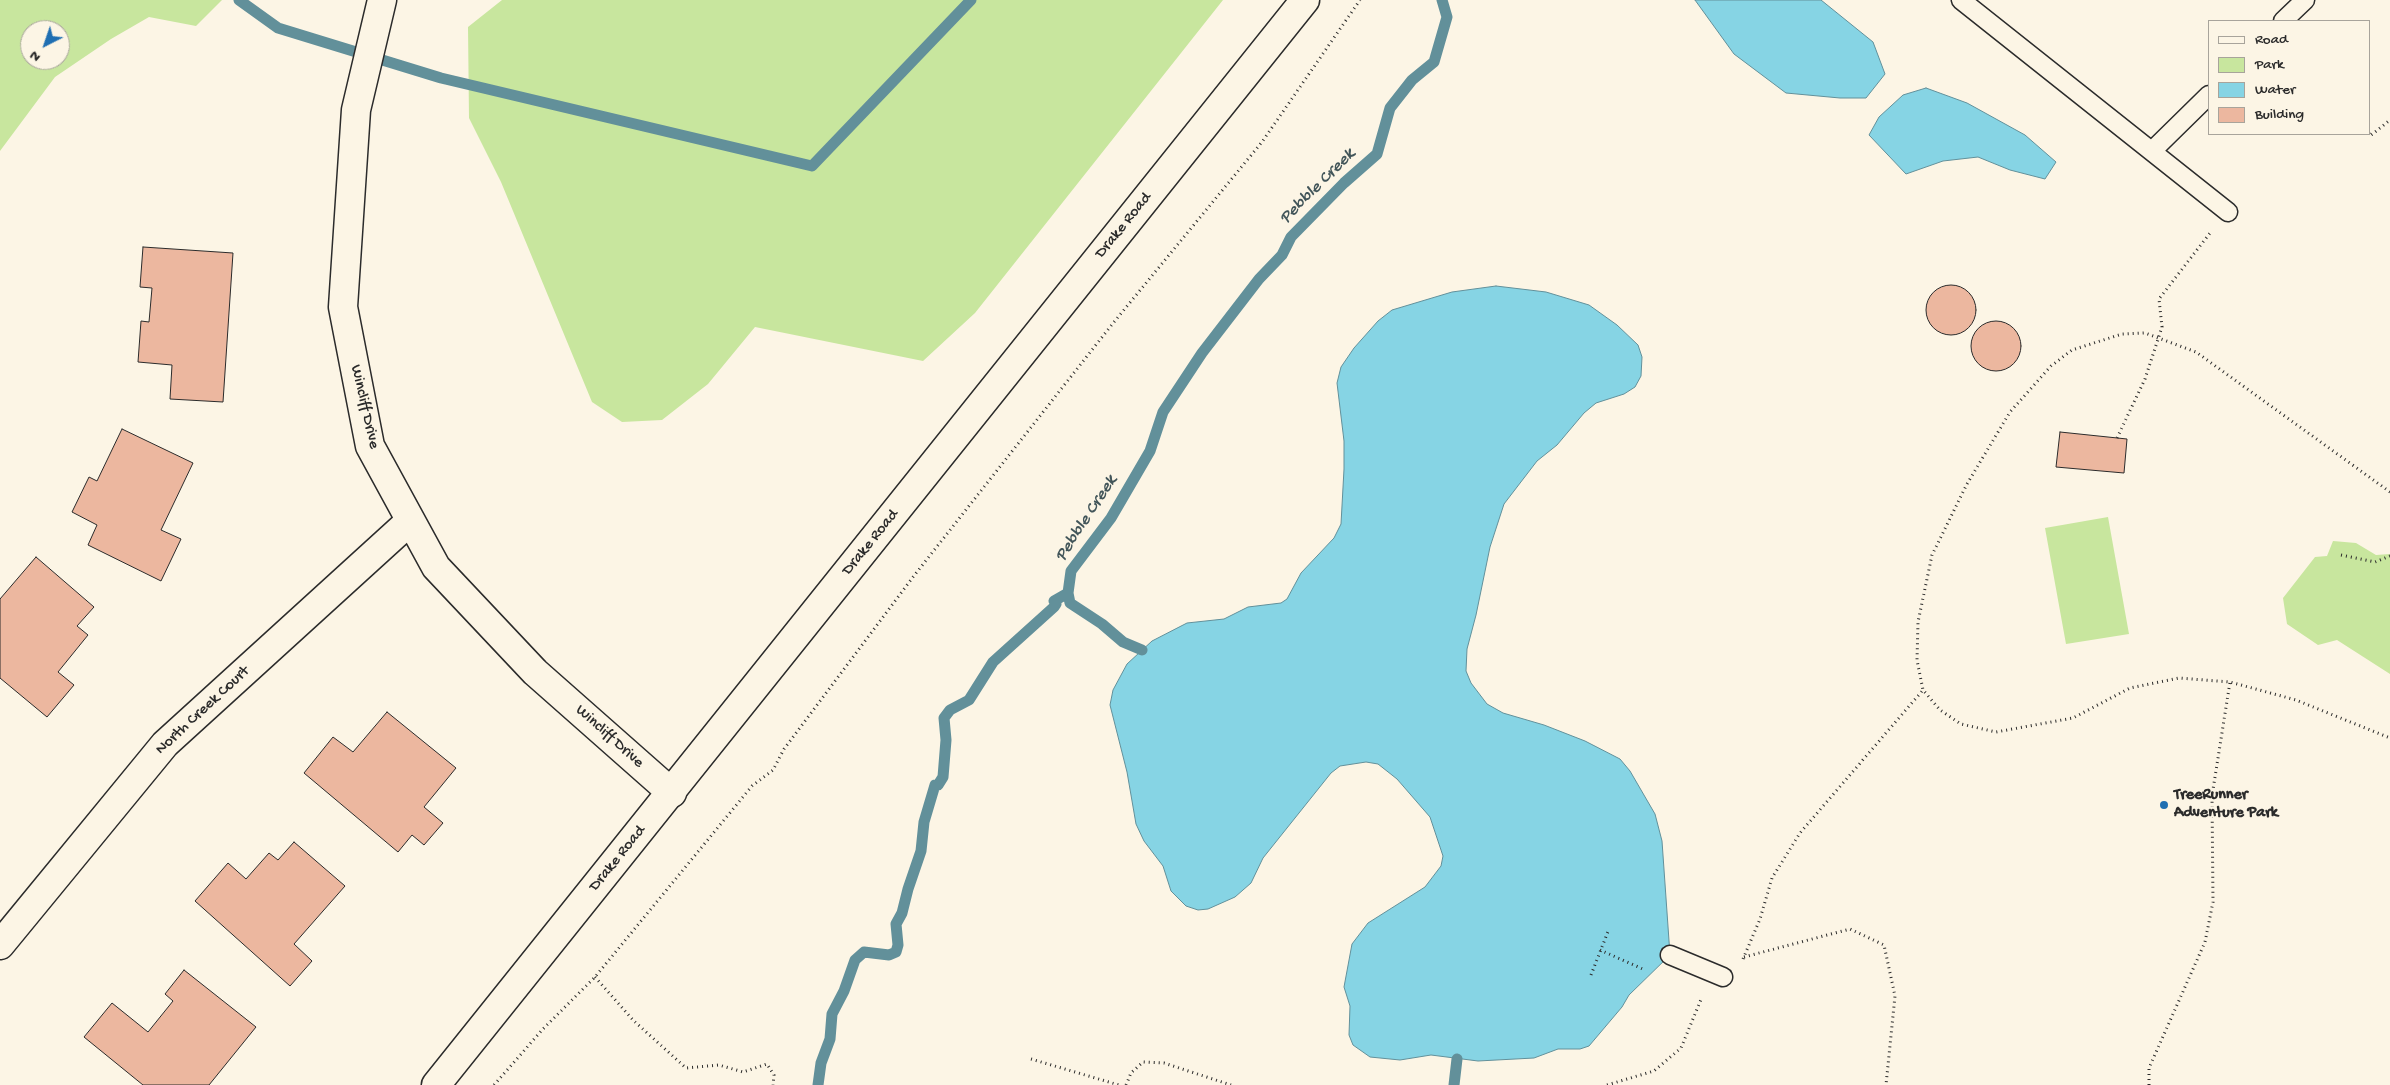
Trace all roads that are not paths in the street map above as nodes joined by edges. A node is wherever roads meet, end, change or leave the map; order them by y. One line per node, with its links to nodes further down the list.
1 (382, 0): 9 (street, Wincliff Drive)
2 (1304, 0): 10 (street, Drake Road)
3 (1961, 0): 7 (lane)
4 (2305, 0): 5 (lane)
5 (2284, 20)
6 (2208, 96): 7 (lane)
7 (2153, 150): 8 (lane)
8 (2228, 212)
9 (410, 521): 10 (street, Wincliff Drive); 11 (street, North Creek Court)
10 (672, 793): 14 (street, Drake Road)
11 (0, 946)
12 (1670, 955): 13 (lane)
13 (1723, 978)
14 (436, 1085)

